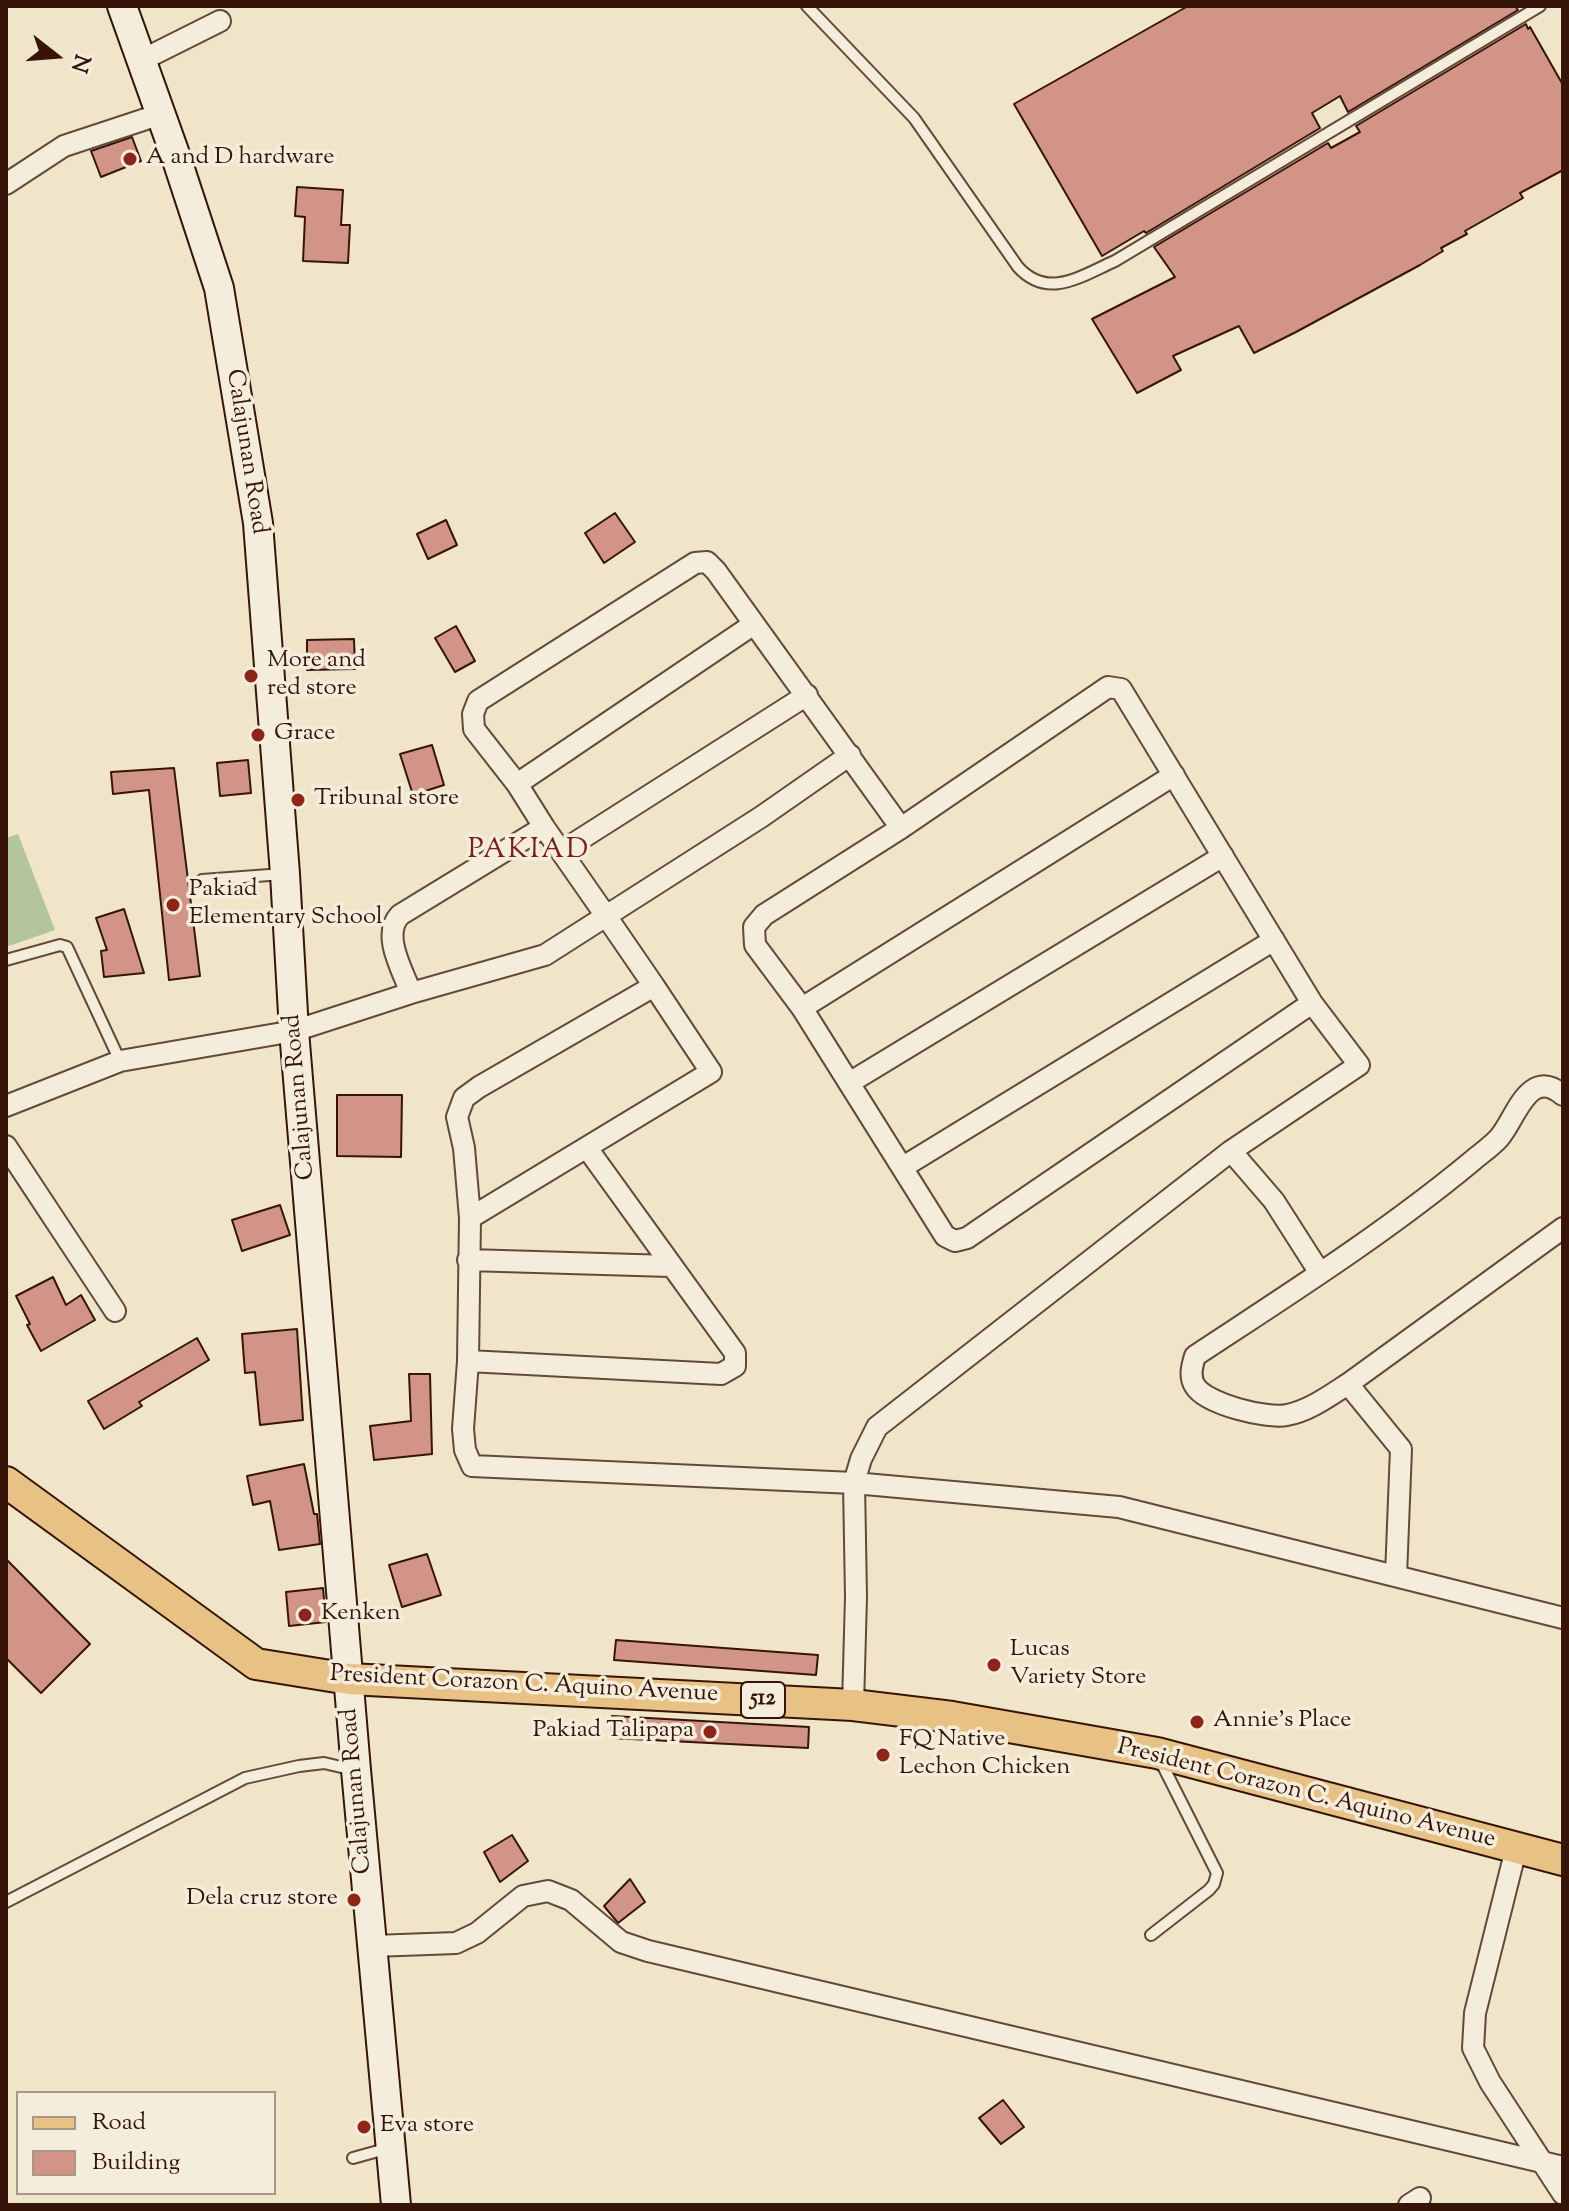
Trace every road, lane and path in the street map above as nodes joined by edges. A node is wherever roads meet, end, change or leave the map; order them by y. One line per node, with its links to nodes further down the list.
1 (122, 6): 5 (main road, Calajunan Road)
2 (807, 6): 3 (lane)
3 (1540, 6)
4 (220, 21): 5 (street)
5 (142, 60): 6 (main road, Calajunan Road)
6 (161, 114): 7 (street); 17 (main road, Calajunan Road)
7 (6, 184)
8 (754, 624): 9 (street); 12 (street); 12 (street)
9 (807, 695): 10 (street); 15 (street)
10 (850, 755): 14 (street); 19 (street)
11 (1174, 775): 14 (street); 16 (street); 25 (street)
12 (517, 784): 13 (street)
13 (544, 827): 15 (street); 23 (street)
14 (901, 828): 25 (street)
15 (562, 851): 19 (street)
16 (1223, 856): 20 (street); 28 (street)
17 (285, 874): 18 (lane); 26 (main road, Calajunan Road)
18 (202, 880)
19 (606, 916): 22 (street); 23 (street)
20 (1274, 940): 24 (street); 34 (street)
21 (6, 960): 27 (lane)
22 (654, 986): 32 (street); 35 (street)
23 (411, 993): 26 (street)
24 (1312, 1003): 33 (street); 34 (street)
25 (802, 1008): 28 (street)
26 (294, 1031): 27 (street); 47 (main road, Calajunan Road)
27 (120, 1061): 30 (street)
28 (849, 1083): 34 (street)
29 (1563, 1095): 39 (street)
30 (6, 1106)
31 (6, 1146): 40 (street)
32 (587, 1148): 35 (street); 38 (street)
33 (1231, 1151): 39 (street); 44 (street)
34 (903, 1167)
35 (470, 1218): 37 (street)
36 (1563, 1228): 42 (street)
37 (468, 1260): 38 (street); 41 (street)
38 (670, 1266): 41 (street)
39 (1320, 1273): 42 (street)
40 (115, 1311)
41 (468, 1361): 44 (street)
42 (1348, 1384): 45 (street)
43 (6, 1482): 47 (main road, President Corazon C. Aquino Avenue / 512)
44 (854, 1483): 45 (street); 48 (street)
45 (1396, 1576): 46 (street)
46 (1563, 1618)
47 (349, 1679): 48 (main road, President Corazon C. Aquino Avenue / 512); 50 (main road, Calajunan Road)
48 (853, 1705): 49 (main road, President Corazon C. Aquino Avenue / 512)
49 (1157, 1753): 51 (main road, President Corazon C. Aquino Avenue / 512); 54 (lane)
50 (356, 1770): 53 (lane); 55 (main road, Calajunan Road)
51 (1516, 1849): 52 (main road, President Corazon C. Aquino Avenue / 512); 58 (street)
52 (1563, 1860)
53 (6, 1902)
54 (1151, 1935)
55 (373, 1946): 56 (main road, Calajunan Road); 58 (street)
56 (391, 2148): 57 (lane); 61 (main road, Calajunan Road)
57 (353, 2158)
58 (1541, 2163): 59 (street); 60 (street)
59 (1563, 2167)
60 (1563, 2194)
61 (396, 2205)

